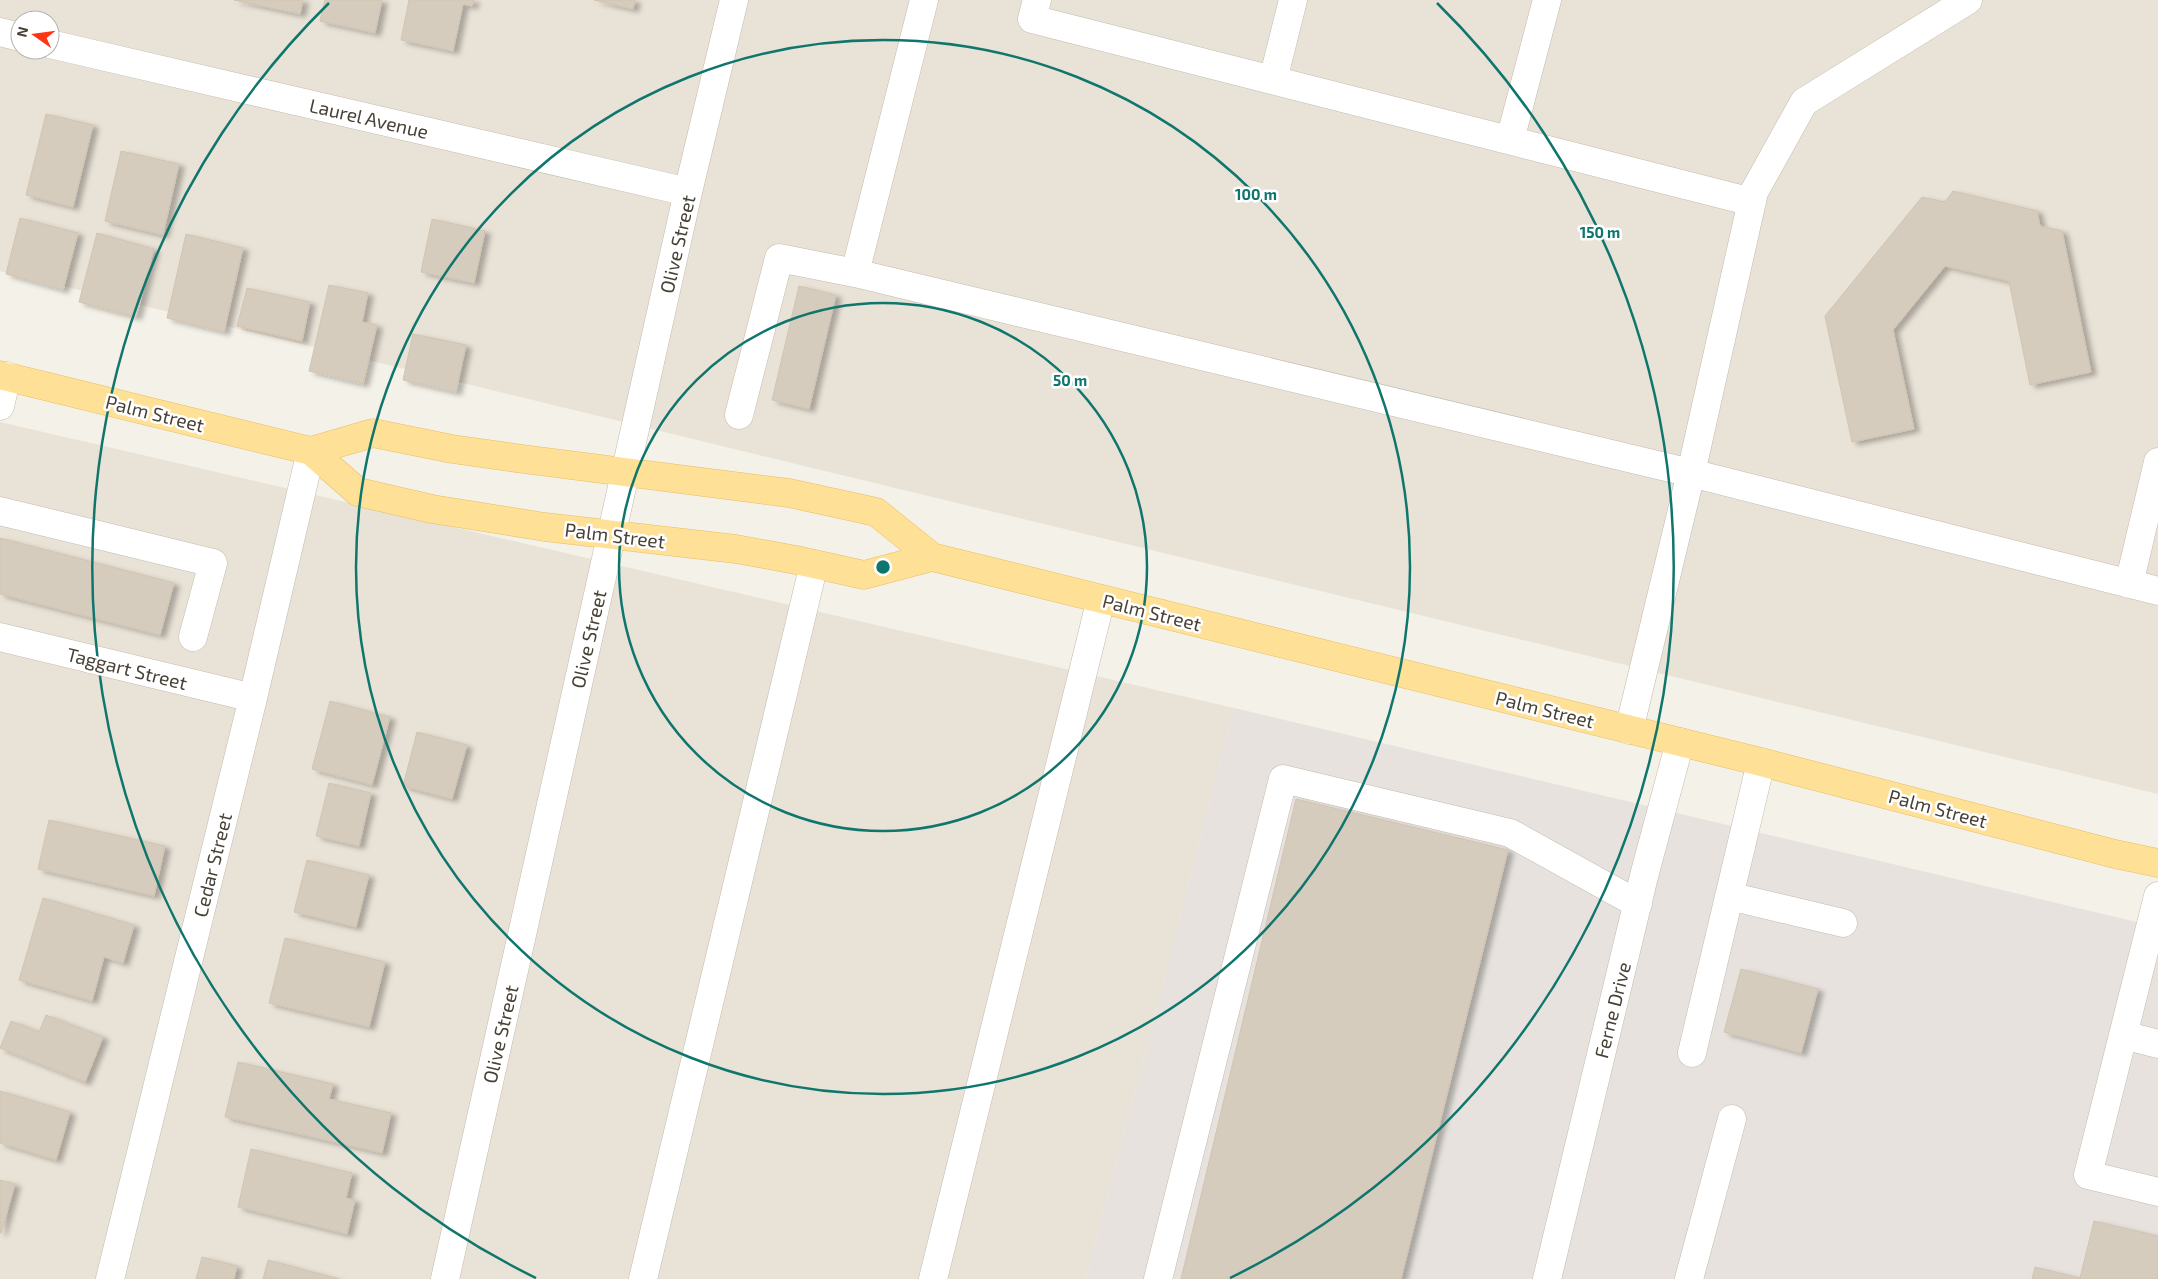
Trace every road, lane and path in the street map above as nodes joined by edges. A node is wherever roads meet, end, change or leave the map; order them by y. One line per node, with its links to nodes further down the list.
1 (734, 0): 10 (street, Olive Street)
2 (924, 0): 12 (street)
3 (1037, 0): 8 (street)
4 (1293, 0): 8 (street)
5 (1547, 0): 9 (street)
6 (1968, 0): 11 (street)
7 (60, 46): 10 (street, Laurel Avenue)
8 (1273, 80): 9 (street)
9 (1510, 140): 11 (street)
10 (688, 192): 18 (street, Olive Street)
11 (1752, 202): 19 (street)
12 (855, 273): 15 (street); 19 (street)
13 (4, 376): 14 (street); 16 (main road, Palm Street)
14 (0, 406)
15 (739, 415)
16 (311, 451): 18 (main road, Palm Street); 21 (main road, Palm Street); 29 (street, Cedar Street)
17 (2158, 462): 24 (street)
18 (626, 473): 21 (street, Olive Street); 22 (main road, Palm Street)
19 (1691, 474): 24 (street); 30 (street)
20 (0, 511): 27 (street)
21 (612, 536): 23 (main road, Palm Street); 44 (street, Olive Street)
22 (932, 557): 23 (main road, Palm Street); 26 (main road, Palm Street)
23 (814, 564): 45 (street)
24 (2129, 584): 25 (street)
25 (2158, 591)
26 (1101, 599): 30 (main road, Palm Street); 46 (street)
27 (193, 636)
28 (0, 637): 29 (street, Taggart Street)
29 (253, 698): 43 (street, Cedar Street)
30 (1629, 730): 31 (main road, Palm Street)
31 (1680, 742): 32 (main road, Palm Street); 36 (street, Ferne Drive)
32 (1761, 762): 33 (main road, Palm Street); 34 (street)
33 (2158, 863)
34 (1729, 896): 37 (street); 40 (street)
35 (2158, 896): 38 (street)
36 (1638, 904): 47 (street); 48 (street, Ferne Drive)
37 (1843, 923)
38 (2123, 1035): 39 (street); 42 (street)
39 (2158, 1044)
40 (1692, 1053)
41 (1732, 1119): 49 (street)
42 (2158, 1192)
43 (110, 1279)
44 (445, 1279)
45 (643, 1279)
46 (933, 1279)
47 (1158, 1279)
48 (1547, 1279)
49 (1689, 1279)

